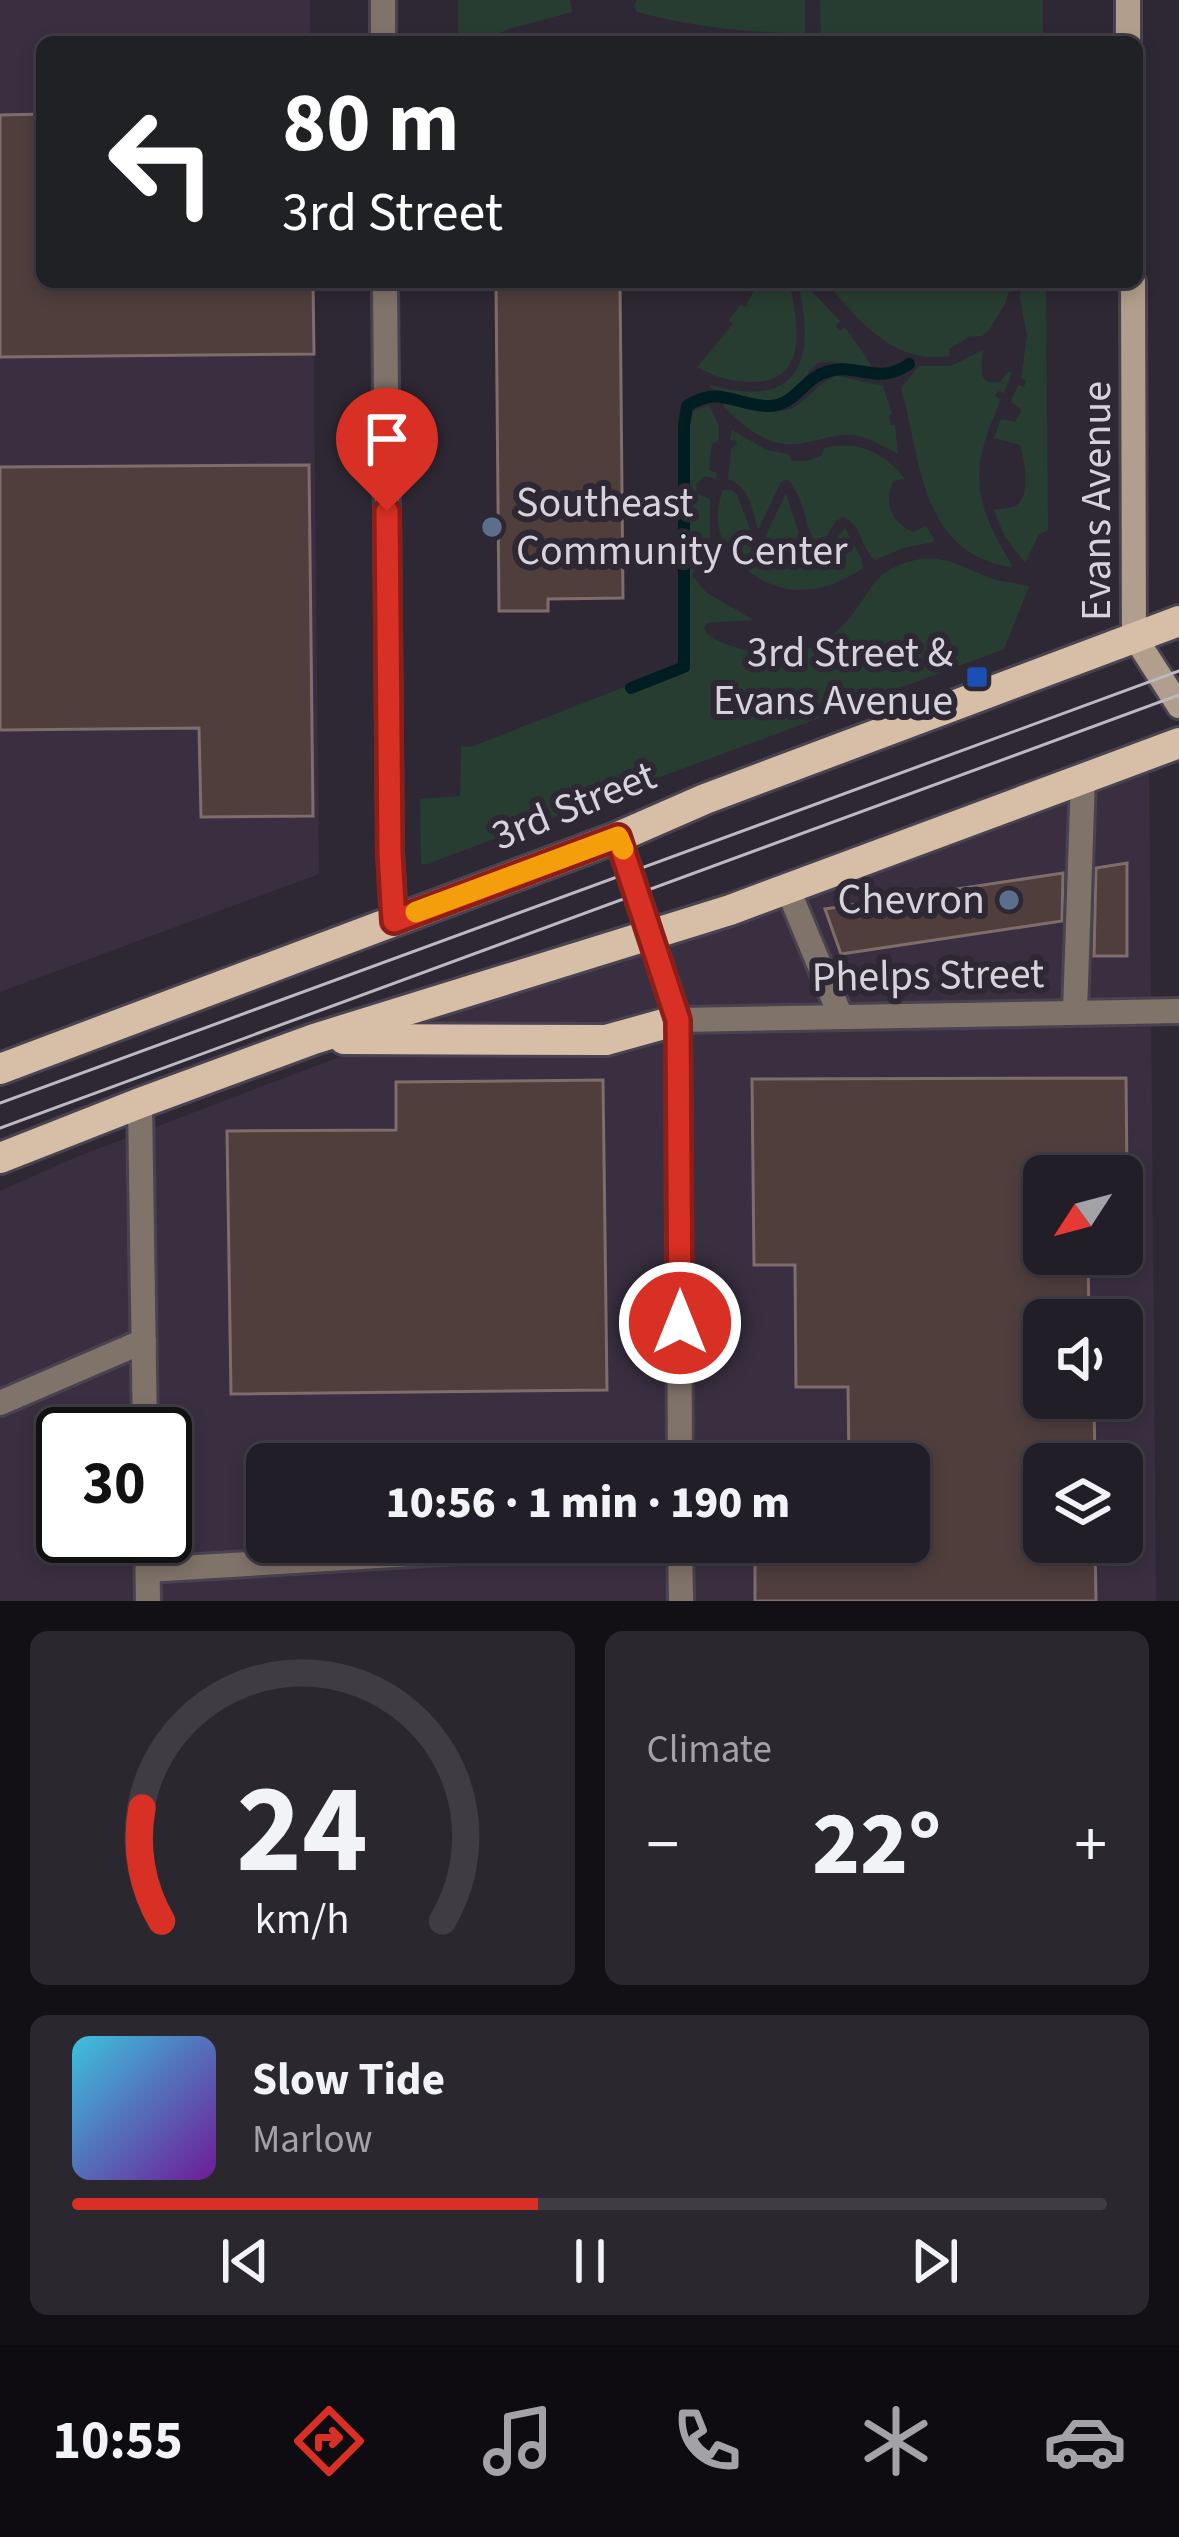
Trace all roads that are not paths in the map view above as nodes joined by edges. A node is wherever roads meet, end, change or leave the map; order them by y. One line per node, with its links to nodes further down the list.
1 (382, 0): 3 (street)
2 (1128, 0): 4 (main road)
3 (383, 36)
4 (1129, 36)
5 (385, 288): 14 (street)
6 (1133, 288): 8 (main road, Evans Avenue)
7 (1179, 621): 8 (main road, 3rd Street)
8 (1134, 637): 9 (main road, Evans Avenue); 12 (main road, 3rd Street)
9 (1179, 706)
10 (1179, 743): 11 (main road)
11 (1083, 778): 13 (main road); 17 (street)
12 (618, 837): 14 (main road, 3rd Street); 15 (street)
13 (787, 887): 15 (main road); 18 (street)
14 (394, 921): 21 (main road, 3rd Street)
15 (651, 933): 19 (street); 20 (main road)
16 (1179, 1011): 17 (street, Phelps Street)
17 (1075, 1012): 18 (street, Phelps Street)
18 (841, 1017): 19 (street, Phelps Street)
19 (678, 1020): 20 (main road); 27 (street)
20 (314, 1039): 22 (main road)
21 (0, 1069)
22 (140, 1103): 23 (main road); 24 (street)
23 (0, 1158)
24 (144, 1341): 25 (street); 26 (street)
25 (0, 1403)
26 (145, 1407)
27 (680, 1443)
28 (148, 1563): 31 (street)
29 (263, 1563): 31 (street)
30 (680, 1563): 33 (street)
31 (148, 1570): 32 (street)
32 (148, 1601)
33 (681, 1601)

